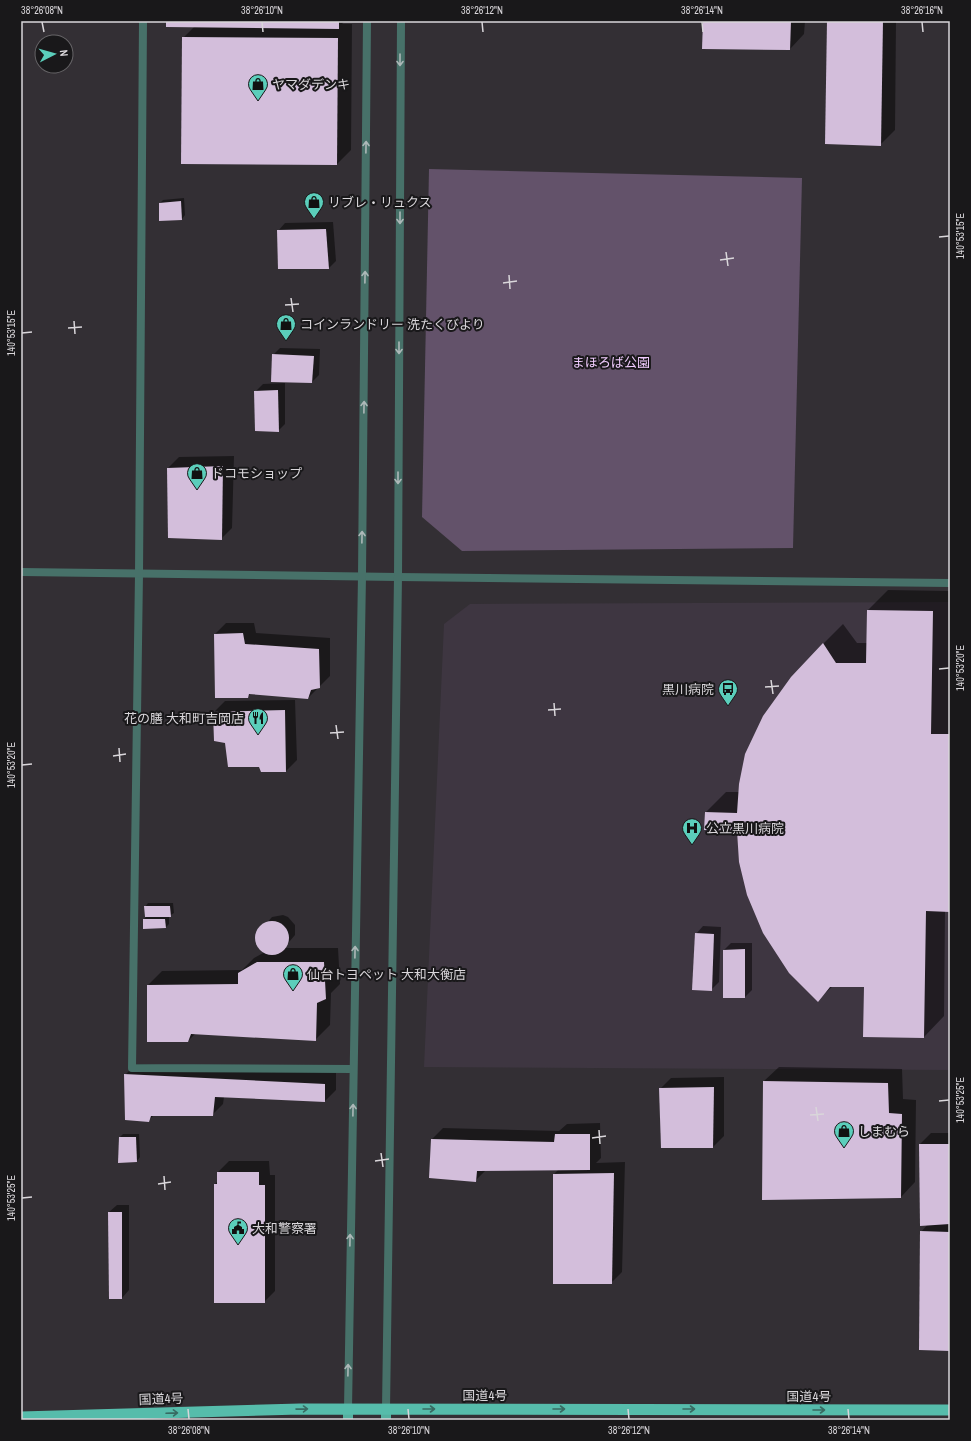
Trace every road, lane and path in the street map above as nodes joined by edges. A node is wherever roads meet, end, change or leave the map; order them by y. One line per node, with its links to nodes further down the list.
1 (143, 21): 5 (street)
2 (367, 21): 6 (street, one-way to 2)
3 (401, 21): 7 (street, one-way to 7)
4 (21, 572): 5 (street)
5 (139, 574): 6 (street); 9 (street)
6 (362, 576): 7 (street); 9 (street, one-way to 6)
7 (398, 576): 8 (street); 12 (street)
8 (950, 583)
9 (353, 1069): 11 (street, one-way to 9)
10 (950, 1410): 12 (highway, 国道4号, one-way to 10)
11 (348, 1414): 12 (highway, 国道4号); 13 (highway, 国道4号, one-way to 11)
12 (386, 1414)
13 (21, 1417)

